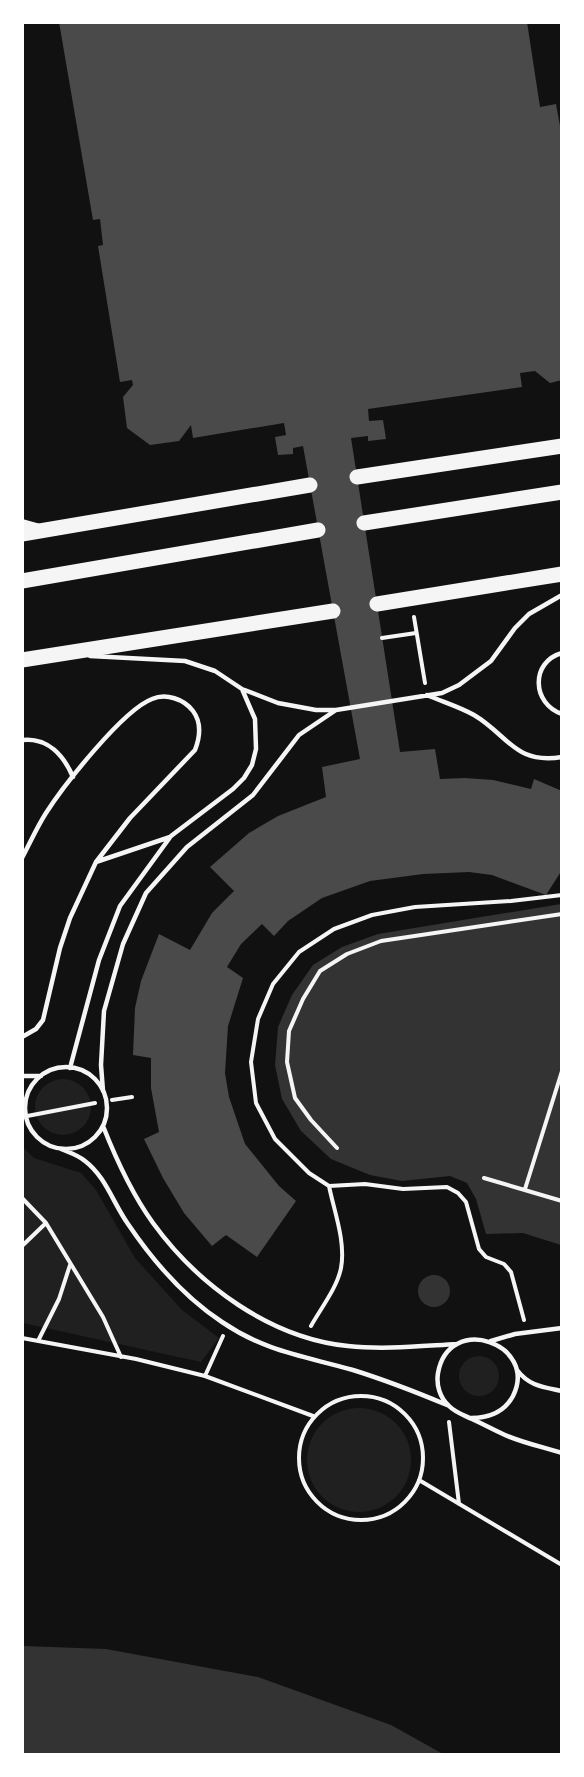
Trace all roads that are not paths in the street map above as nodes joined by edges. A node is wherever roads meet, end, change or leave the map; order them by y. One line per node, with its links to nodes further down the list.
1 (561, 446): 2 (main road)
2 (357, 477)
3 (310, 485): 7 (main road)
4 (561, 492): 5 (main road)
5 (364, 523)
6 (22, 524): 7 (street)
7 (43, 530): 9 (main road)
8 (318, 530): 11 (main road)
9 (22, 534)
10 (561, 574): 13 (main road)
11 (22, 581)
12 (561, 595): 19 (lane)
13 (377, 604)
14 (333, 611): 16 (main road)
15 (561, 653): 21 (lane)
16 (54, 655): 17 (main road); 18 (lane)
17 (22, 660)
18 (242, 689): 20 (lane); 25 (lane)
19 (427, 695): 20 (lane); 23 (lane)
20 (336, 710): 32 (lane)
21 (561, 714)
22 (22, 740): 24 (lane)
23 (561, 757)
24 (73, 777): 26 (lane); 27 (lane)
25 (171, 836): 27 (lane); 29 (lane)
26 (22, 858)
27 (96, 862): 28 (lane)
28 (22, 1037)
29 (70, 1068): 31 (lane); 32 (lane)
30 (22, 1076): 31 (lane)
31 (41, 1076): 33 (lane)
32 (103, 1091): 35 (lane)
33 (24, 1106): 34 (lane)
34 (24, 1117): 36 (lane)
35 (103, 1126): 36 (lane); 39 (lane)
36 (61, 1149): 42 (lane)
37 (561, 1328): 38 (lane)
38 (490, 1341): 39 (lane); 40 (lane)
39 (457, 1344): 42 (lane)
40 (516, 1369): 41 (lane); 43 (lane)
41 (561, 1391)
42 (447, 1405): 43 (lane)
43 (471, 1418): 44 (lane)
44 (561, 1453)

